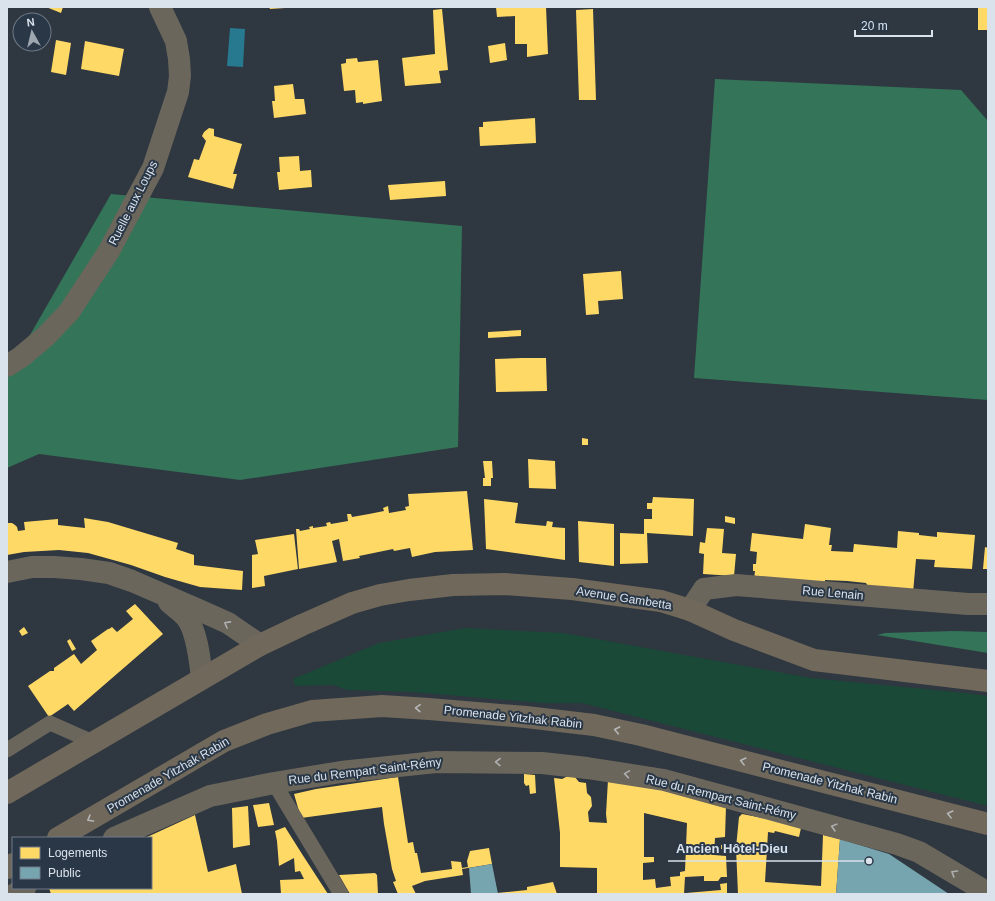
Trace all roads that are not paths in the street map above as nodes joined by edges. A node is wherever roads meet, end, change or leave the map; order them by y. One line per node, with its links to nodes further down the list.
1 (160, 7): 2 (street, Ruelle aux Loups)
2 (7, 366)
3 (7, 572): 4 (street)
4 (157, 592): 7 (street, one-way to 4); 8 (street)
5 (988, 604): 6 (street, Rue Lenain)
6 (690, 610): 7 (main road, Avenue Gambetta); 9 (main road, Avenue Gambetta)
7 (260, 645): 8 (main road, Avenue Gambetta)
8 (202, 678): 10 (main road, Avenue Gambetta)
9 (988, 681)
10 (93, 742): 11 (lane); 13 (main road, Avenue Gambetta)
11 (7, 750)
12 (274, 782): 16 (street, Rue du Rempart Saint-Rémy); 18 (street, Rue du Rempart Saint-Rémy, one-way to 12); 20 (lane)
13 (7, 793)
14 (988, 824): 15 (main road, Promenade Yitzhak Rabin, one-way to 15)
15 (60, 837)
16 (116, 837)
17 (24, 889): 19 (street)
18 (988, 893)
19 (15, 894)
20 (341, 894)

